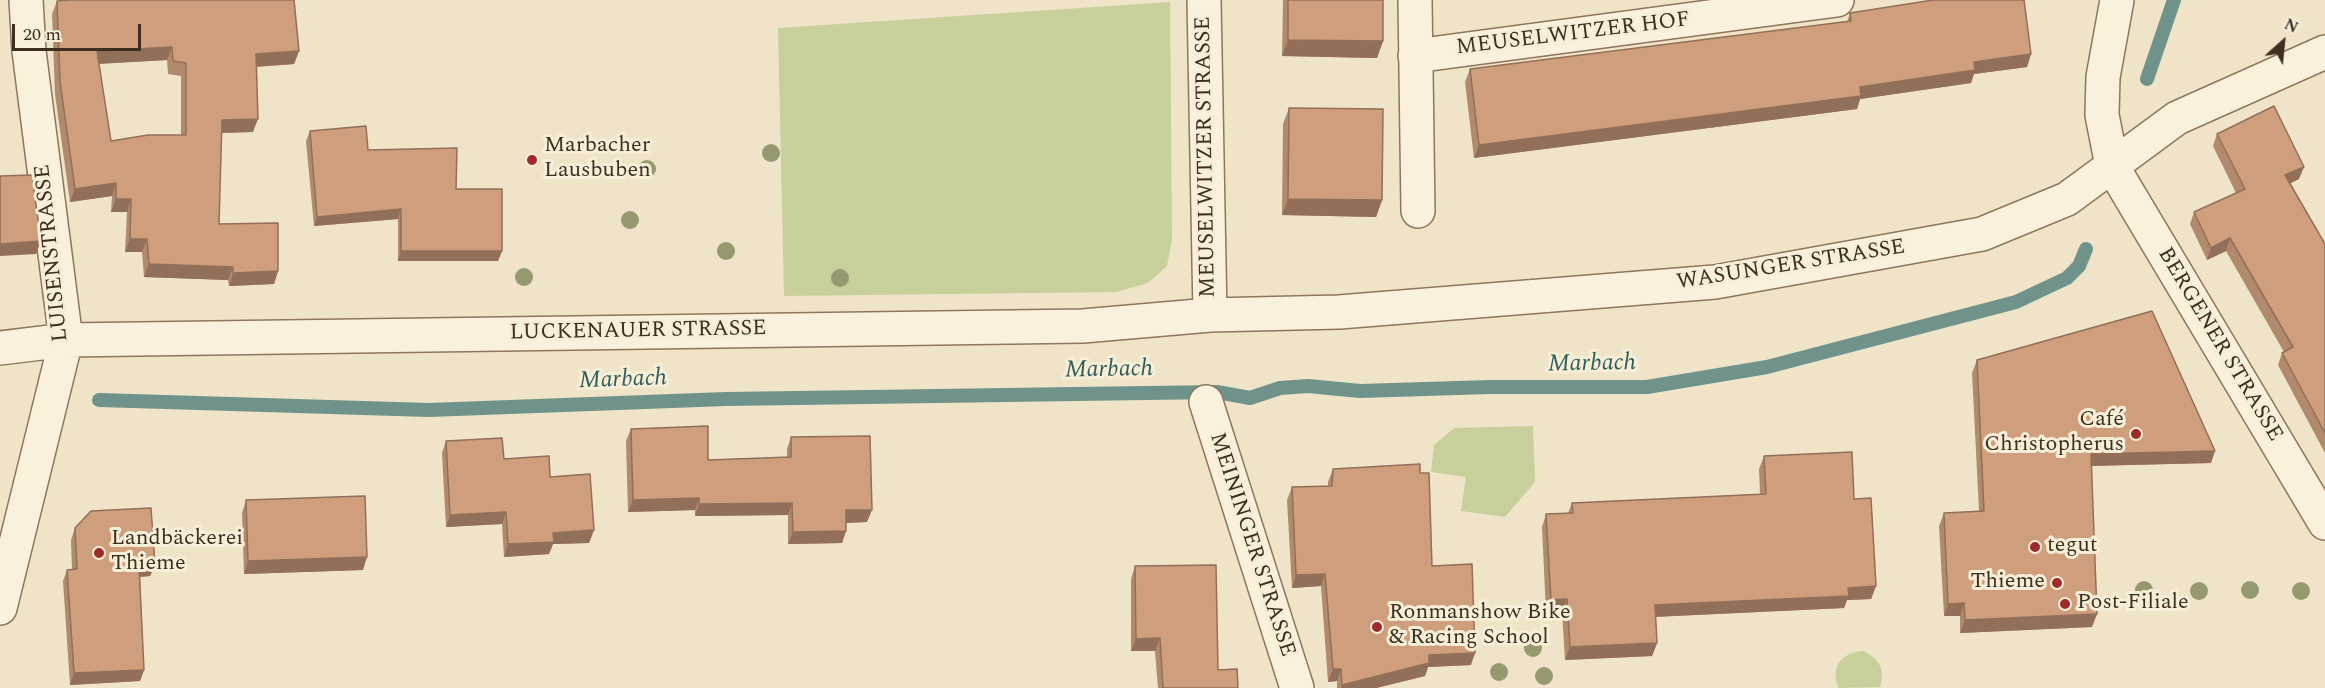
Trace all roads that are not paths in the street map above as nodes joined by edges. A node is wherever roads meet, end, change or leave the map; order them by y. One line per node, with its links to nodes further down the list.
1 (26, 0): 11 (street, LUISENSTRASSE)
2 (1204, 0): 10 (street, MEUSELWITZER STRASSE)
3 (1415, 0): 7 (street)
4 (1837, 0): 7 (street, MEUSELWITZER HOF)
5 (2117, 0): 8 (street, BERGENER STRASSE)
6 (2325, 52): 8 (street, WASUNGER STRASSE)
7 (1415, 56): 9 (street)
8 (2112, 166): 10 (street, WASUNGER STRASSE); 14 (street, BERGENER STRASSE)
9 (1418, 212)
10 (1210, 315): 11 (street, LUCKENAUER STRASSE)
11 (66, 340): 12 (street, LUCKENAUER STRASSE); 15 (street, LUISENSTRASSE)
12 (0, 348)
13 (1206, 402): 16 (street, MEININGER STRASSE)
14 (2325, 523)
15 (0, 608)
16 (1297, 688)

